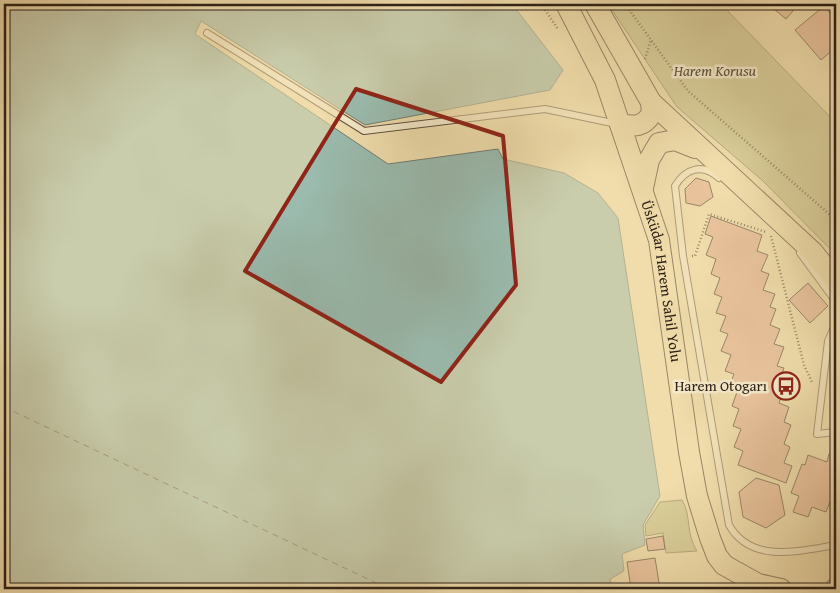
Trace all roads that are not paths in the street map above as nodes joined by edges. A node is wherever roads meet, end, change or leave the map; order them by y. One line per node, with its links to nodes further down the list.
1 (566, 4): 5 (main road, Üsküdar Harem Sahil Yolu)
2 (595, 4): 4 (main road)
3 (207, 33): 5 (lane)
4 (651, 102): 5 (main road); 6 (main road)
5 (620, 124): 8 (main road, Üsküdar Harem Sahil Yolu)
6 (707, 155): 8 (main road); 10 (main road)
7 (728, 186): 14 (lane)
8 (643, 189): 15 (main road, Üsküdar Harem Sahil Yolu)
9 (796, 247): 11 (lane)
10 (836, 281)
11 (836, 302)
12 (836, 323): 13 (lane)
13 (836, 432)
14 (836, 545)
15 (751, 583): 16 (main road, Üsküdar Harem Sahil Yolu)
16 (780, 589)

